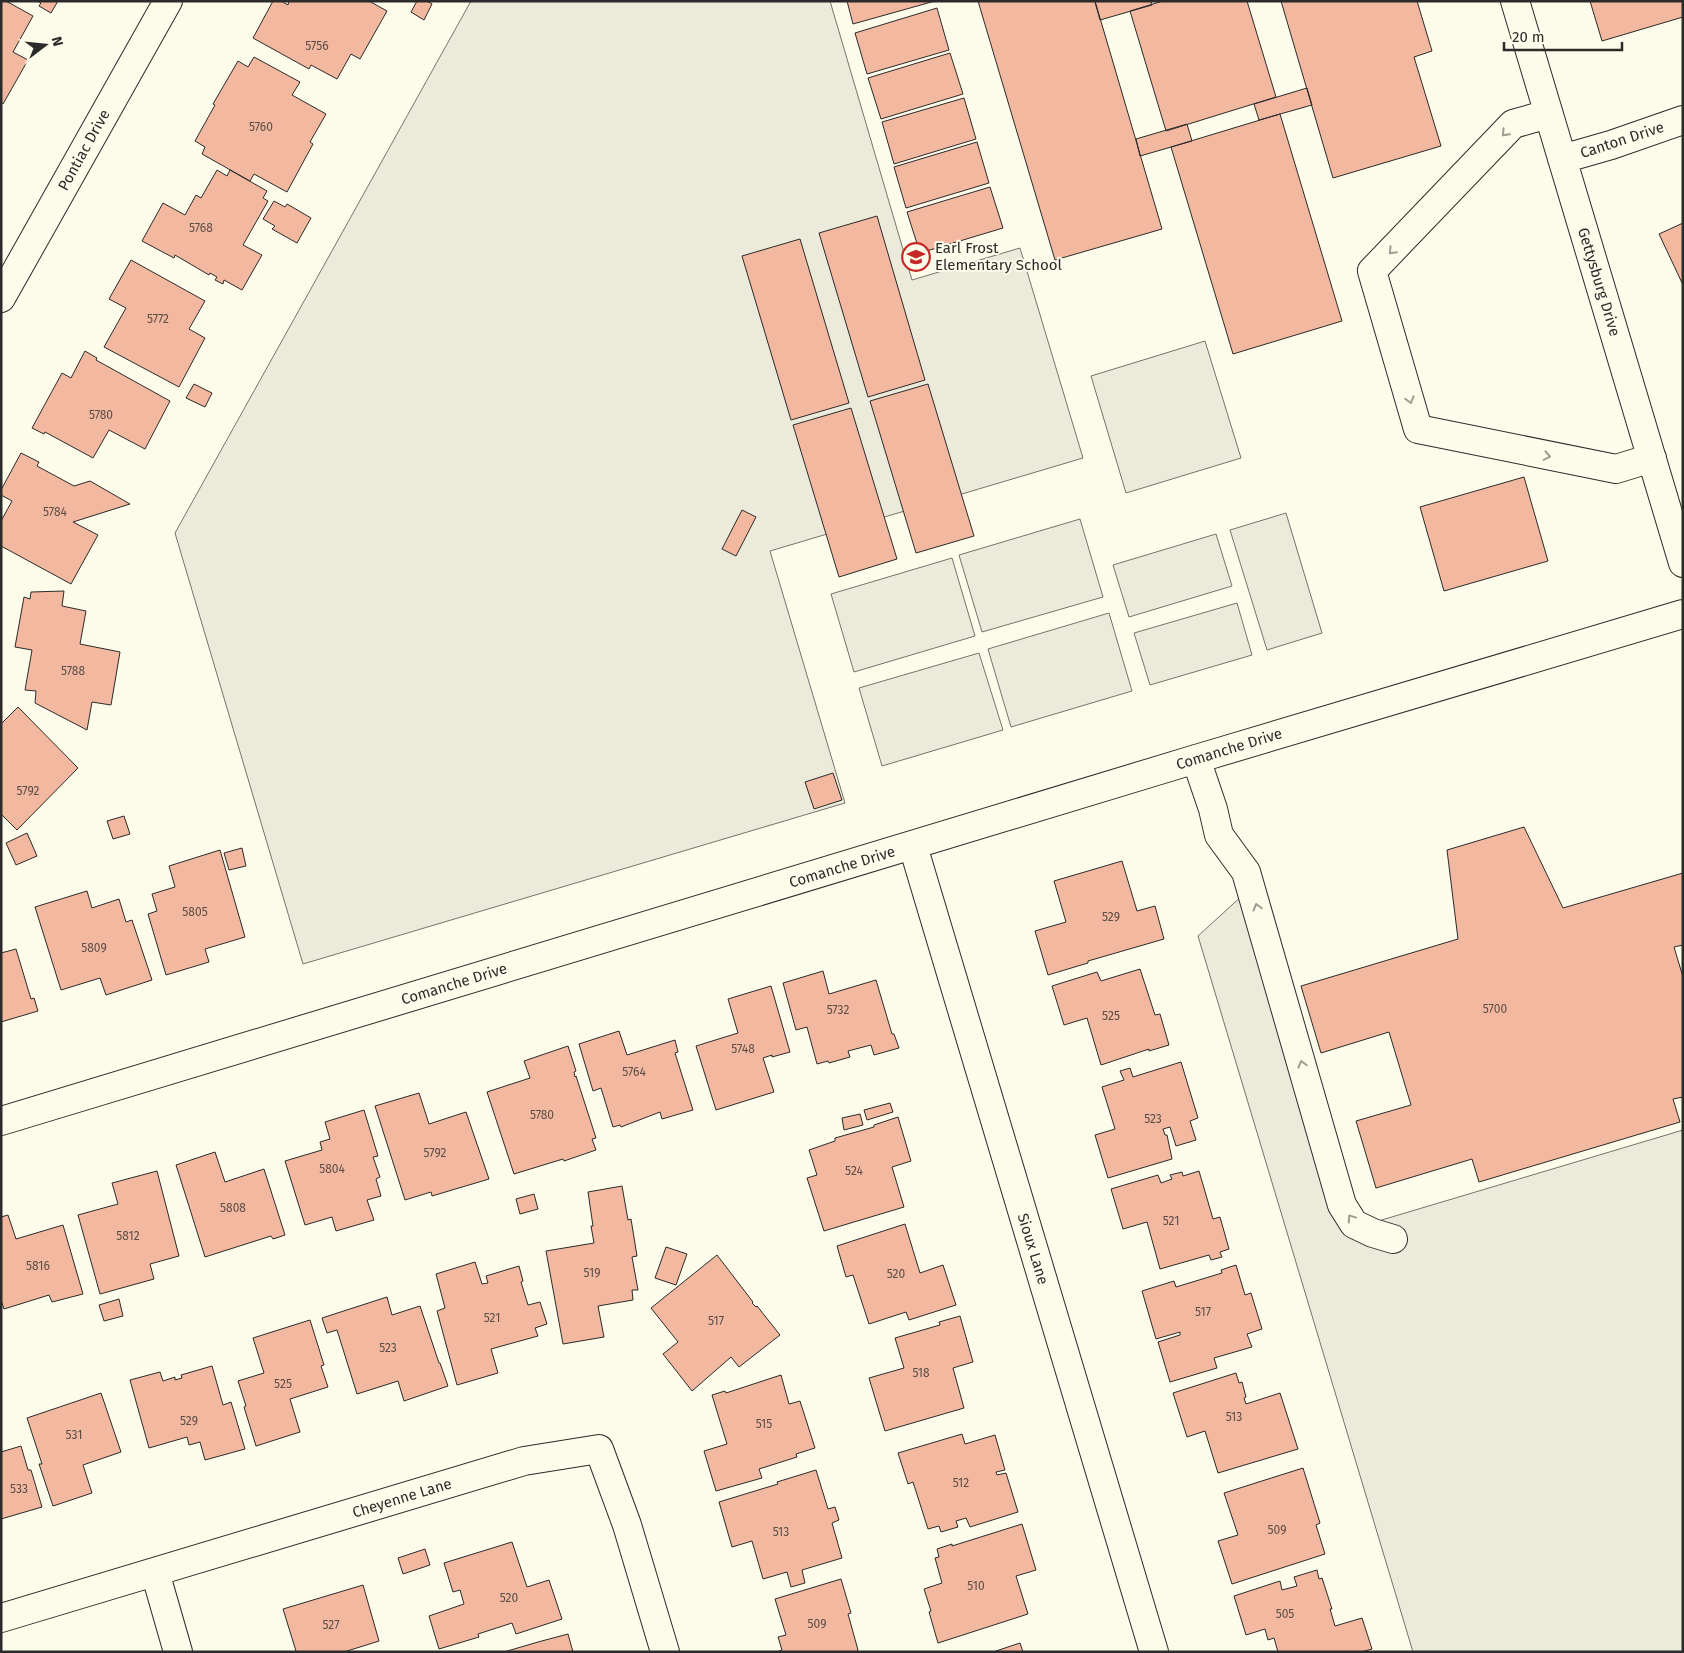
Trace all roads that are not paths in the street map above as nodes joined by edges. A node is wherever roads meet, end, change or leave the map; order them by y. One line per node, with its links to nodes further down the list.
1 (168, 1): 6 (street, Pontiac Drive)
2 (1515, 1): 3 (street, Gettysburg Drive)
3 (1548, 114): 5 (street, Gettysburg Drive); 7 (street, one-way to 7)
4 (1683, 120): 5 (street, Canton Drive)
5 (1562, 159): 7 (street, Gettysburg Drive)
6 (1, 298)
7 (1652, 458): 8 (street, Gettysburg Drive)
8 (1683, 563)
9 (1683, 614): 10 (street, Comanche Drive)
10 (1196, 760): 11 (street, Comanche Drive); 13 (street, one-way to 10)
11 (913, 846): 12 (street, Comanche Drive); 18 (street, Sioux Lane)
12 (1, 1121)
13 (1393, 1238)
14 (155, 1572): 15 (street, Cheyenne Lane); 16 (street); 17 (street, Cheyenne Lane)
15 (1, 1618)
16 (178, 1652)
17 (665, 1652)
18 (1154, 1652)

